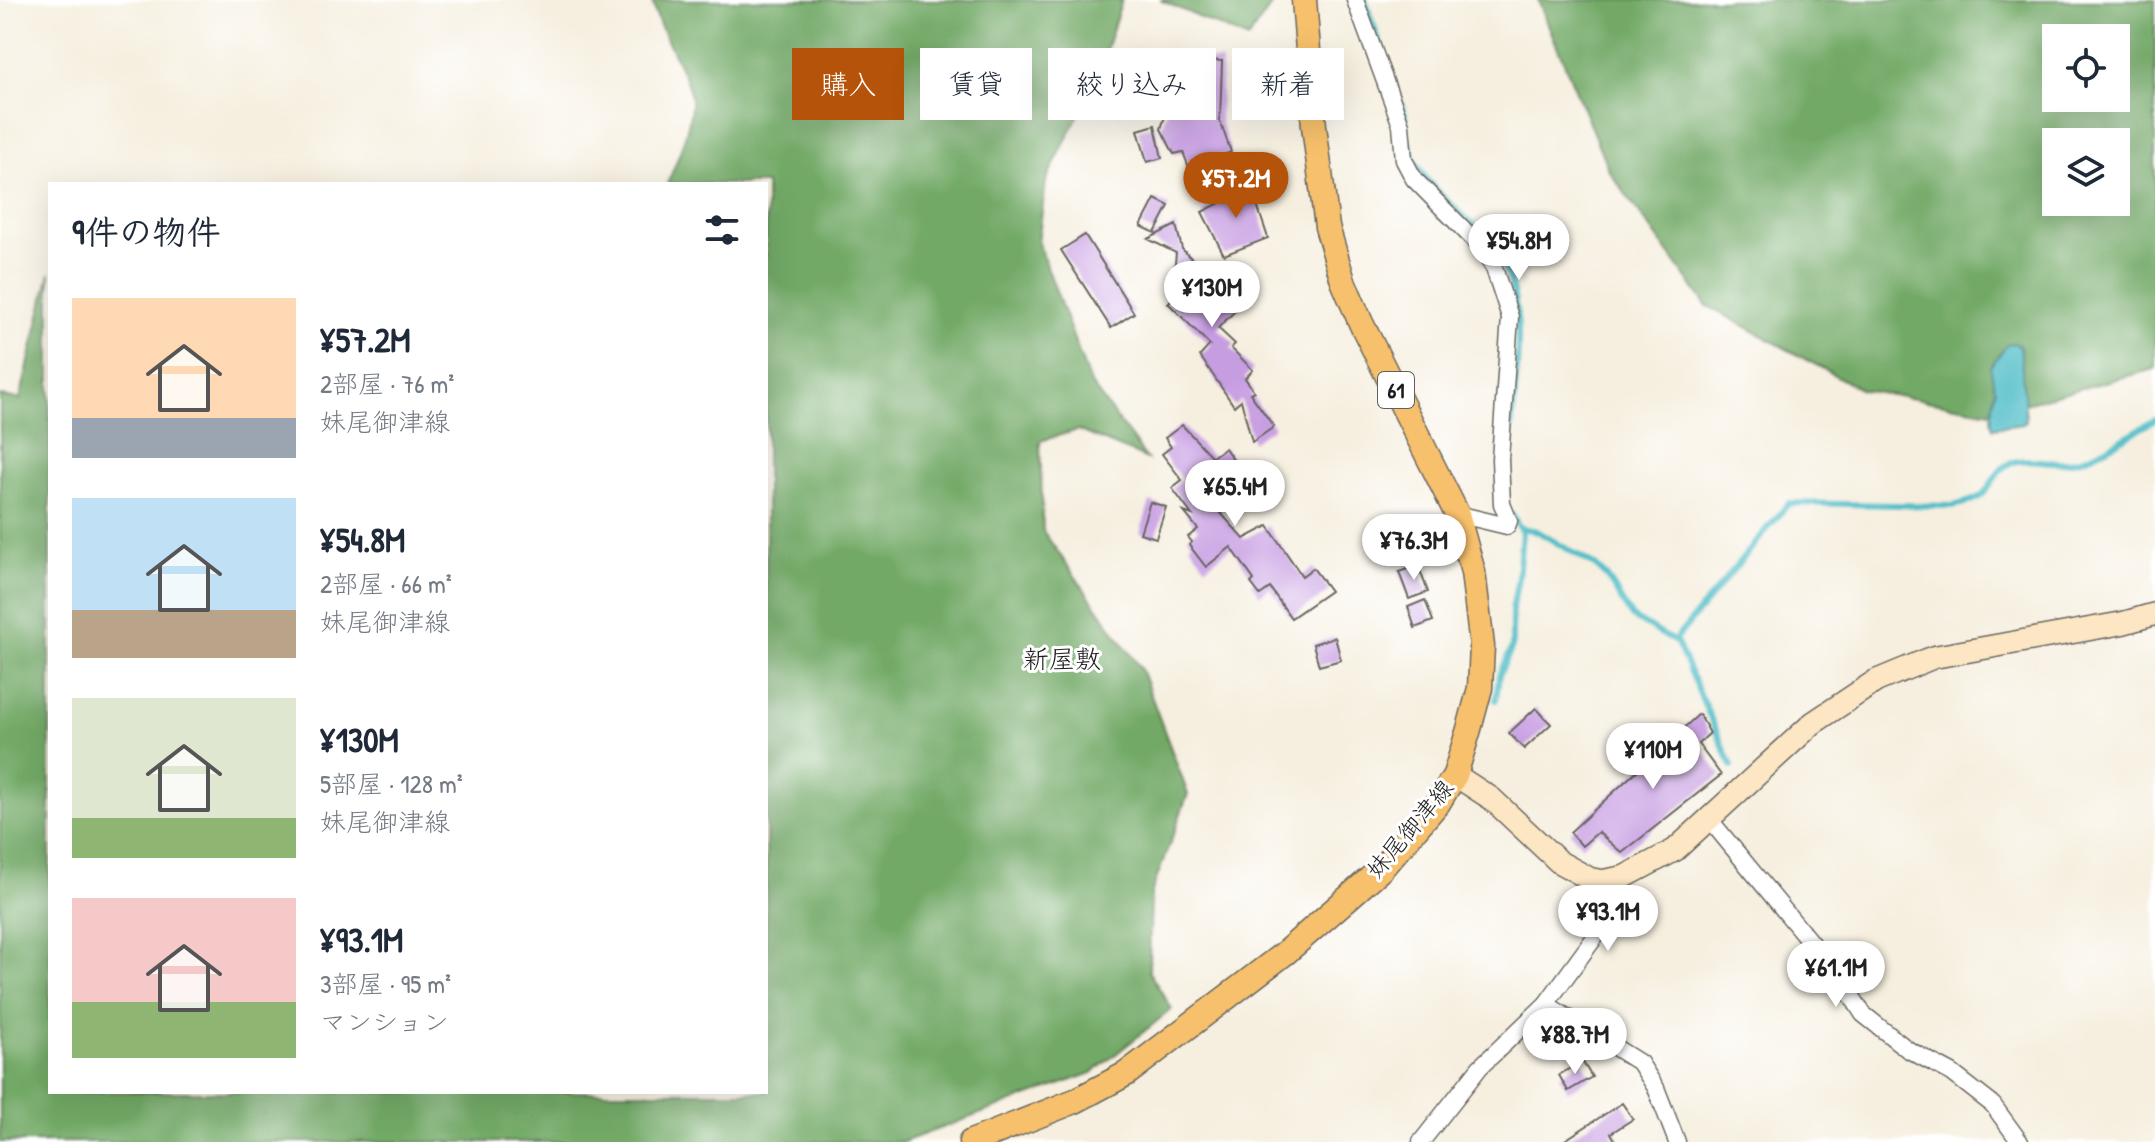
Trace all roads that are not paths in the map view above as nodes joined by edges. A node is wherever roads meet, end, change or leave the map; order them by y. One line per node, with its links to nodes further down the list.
1 (1304, 0): 3 (main road, 妹尾御津線 / 61)
2 (1355, 0): 3 (street)
3 (1457, 514): 5 (main road, 妹尾御津線 / 61)
4 (2155, 614): 6 (street)
5 (1455, 775): 7 (street); 9 (main road, 妹尾御津線 / 61)
6 (1710, 820): 7 (street); 12 (street)
7 (1624, 877): 8 (street)
8 (1546, 1004): 10 (street); 11 (street)
9 (971, 1142)
10 (1421, 1142)
11 (1677, 1142)
12 (2020, 1142)

